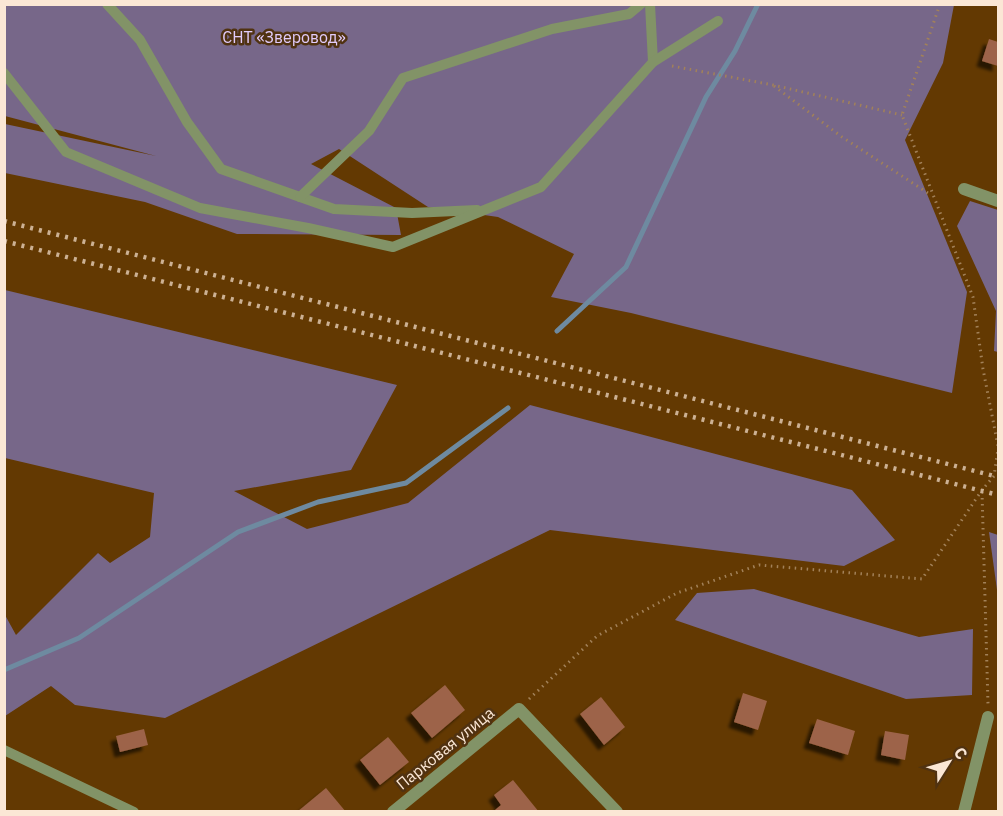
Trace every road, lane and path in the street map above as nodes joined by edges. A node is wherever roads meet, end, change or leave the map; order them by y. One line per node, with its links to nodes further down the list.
1 (107, 4): 12 (lane)
2 (641, 4): 12 (lane)
3 (650, 4): 6 (lane)
4 (940, 4): 9 (path)
5 (718, 21): 6 (lane)
6 (652, 62): 8 (path); 14 (lane)
7 (4, 74): 14 (lane)
8 (773, 85): 9 (path); 11 (path)
9 (902, 115): 11 (path)
10 (964, 189): 13 (street)
11 (933, 196): 15 (path)
12 (300, 197): 14 (lane)
13 (999, 201)
14 (485, 210)
15 (999, 448): 16 (path)
16 (982, 490): 17 (path); 18 (path)
17 (519, 709): 21 (street, Парковая улица); 22 (street, Парковая улица)
18 (988, 717): 23 (street)
19 (4, 750): 20 (lane)
20 (134, 812)
21 (393, 812)
22 (617, 812)
23 (964, 812)

